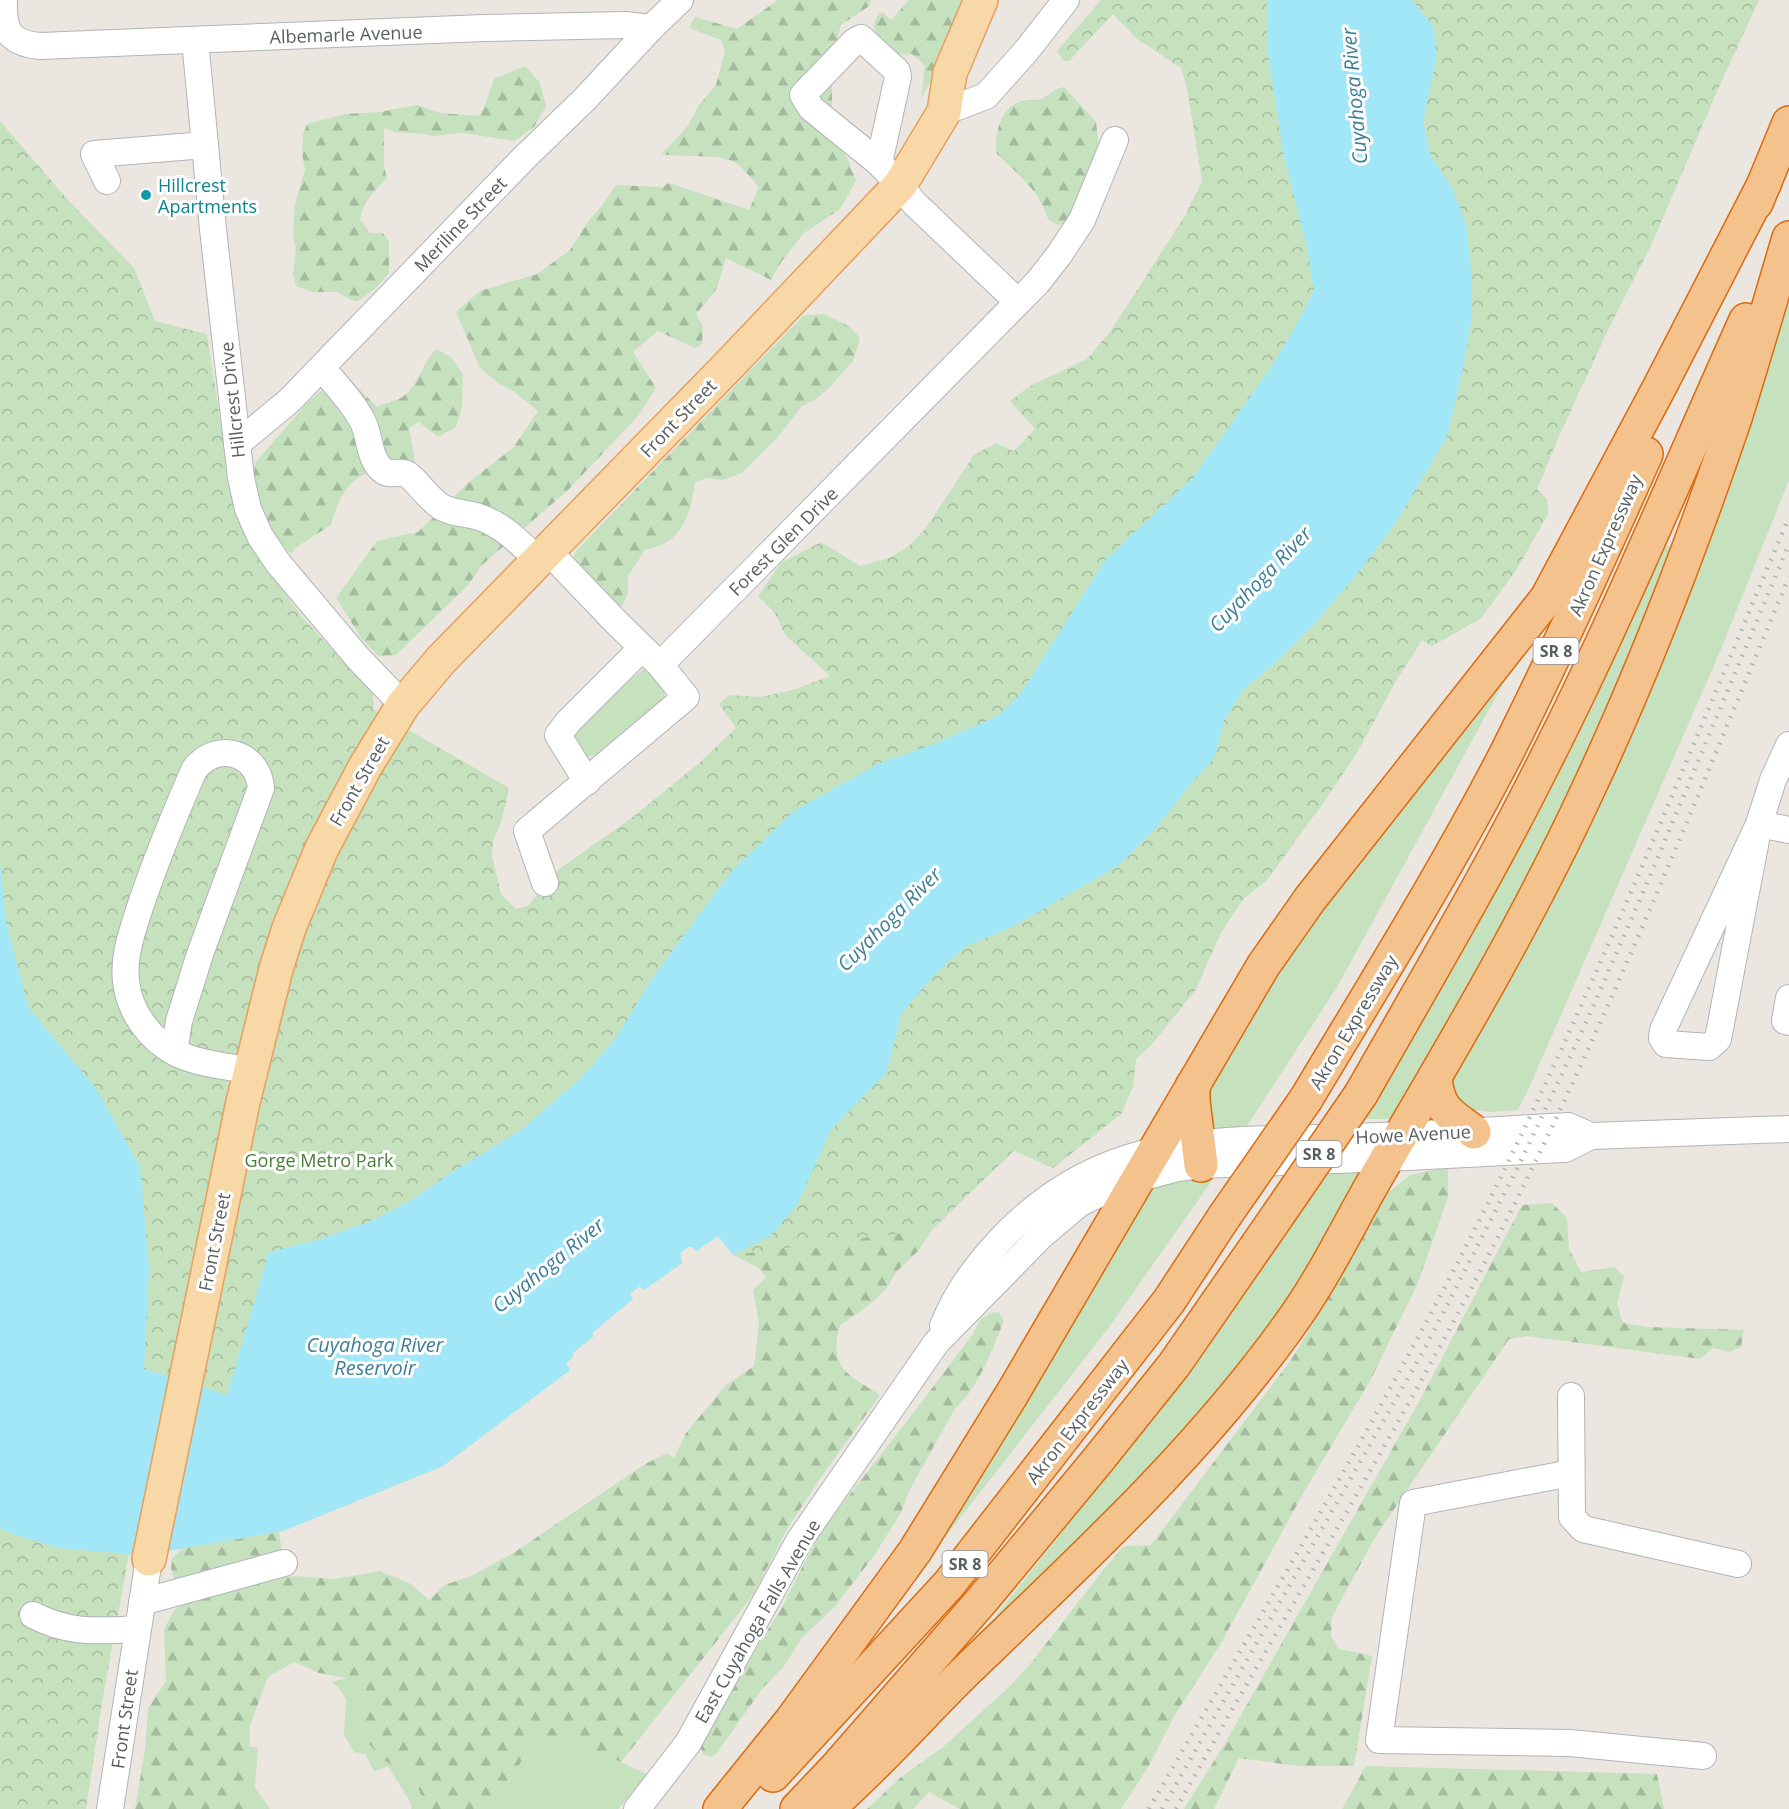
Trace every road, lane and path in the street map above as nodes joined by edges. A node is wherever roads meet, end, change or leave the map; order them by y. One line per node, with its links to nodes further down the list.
1 (4, 0): 6 (street, Albemarle Avenue)
2 (680, 0): 5 (street, Meriline Street)
3 (981, 0): 7 (main road)
4 (1066, 0): 7 (street)
5 (651, 28): 6 (street, Albemarle Avenue); 17 (street, Meriline Street)
6 (195, 40): 10 (street, Hillcrest Drive)
7 (944, 112): 11 (main road, Front Street)
8 (1789, 123): 13 (highway, Akron Expressway / SR 8)
9 (1115, 140): 16 (street, Forest Glen Drive)
10 (205, 146): 12 (street); 18 (street, Hillcrest Drive)
11 (890, 174): 11 (street); 16 (street); 19 (main road, Front Street)
12 (107, 181)
13 (1765, 182): 33 (highway); 52 (highway, Akron Expressway / SR 8, bridge)
14 (1789, 223): 53 (highway, Akron Expressway / SR 8, bridge)
15 (1789, 238): 32 (highway)
16 (1018, 302): 20 (street, Forest Glen Drive)
17 (322, 368): 18 (street, Meriline Street); 19 (street)
18 (237, 444): 21 (street, Hillcrest Drive)
19 (543, 555): 20 (street); 21 (main road, Front Street)
20 (651, 656): 23 (street, Forest Glen Drive); 23 (street)
21 (403, 705): 31 (main road, Front Street)
22 (1789, 745): 24 (street)
23 (587, 782): 27 (street)
24 (1781, 782): 25 (street)
25 (1759, 824): 25 (street); 26 (street)
26 (1789, 830)
27 (545, 883)
28 (1789, 998): 29 (street)
29 (1789, 1022)
30 (174, 1052): 30 (street); 31 (street)
31 (251, 1071): 42 (main road, Front Street)
32 (1435, 1079): 35 (highway); 37 (highway)
33 (1193, 1085): 38 (highway); 39 (highway)
34 (1789, 1129): 36 (street, Howe Avenue)
35 (1474, 1132): 36 (street, Howe Avenue); 37 (street, Howe Avenue)
36 (1591, 1136): 37 (street, Howe Avenue)
37 (1394, 1147): 38 (street, Howe Avenue); 54 (highway)
38 (1199, 1154): 39 (street, Howe Avenue)
39 (1150, 1167): 50 (street, East Cuyahoga Falls Avenue); 51 (highway)
40 (1571, 1396): 41 (street)
41 (1571, 1473): 44 (street); 48 (street)
42 (149, 1559): 45 (street, Front Street)
43 (284, 1563): 45 (street)
44 (1738, 1564)
45 (142, 1602): 47 (street, Front Street)
46 (33, 1615): 47 (street)
47 (137, 1629): 49 (street, Front Street)
48 (1703, 1756)
49 (110, 1809)
50 (637, 1809)
51 (720, 1809)
52 (740, 1809)
53 (797, 1809)
54 (827, 1809)

